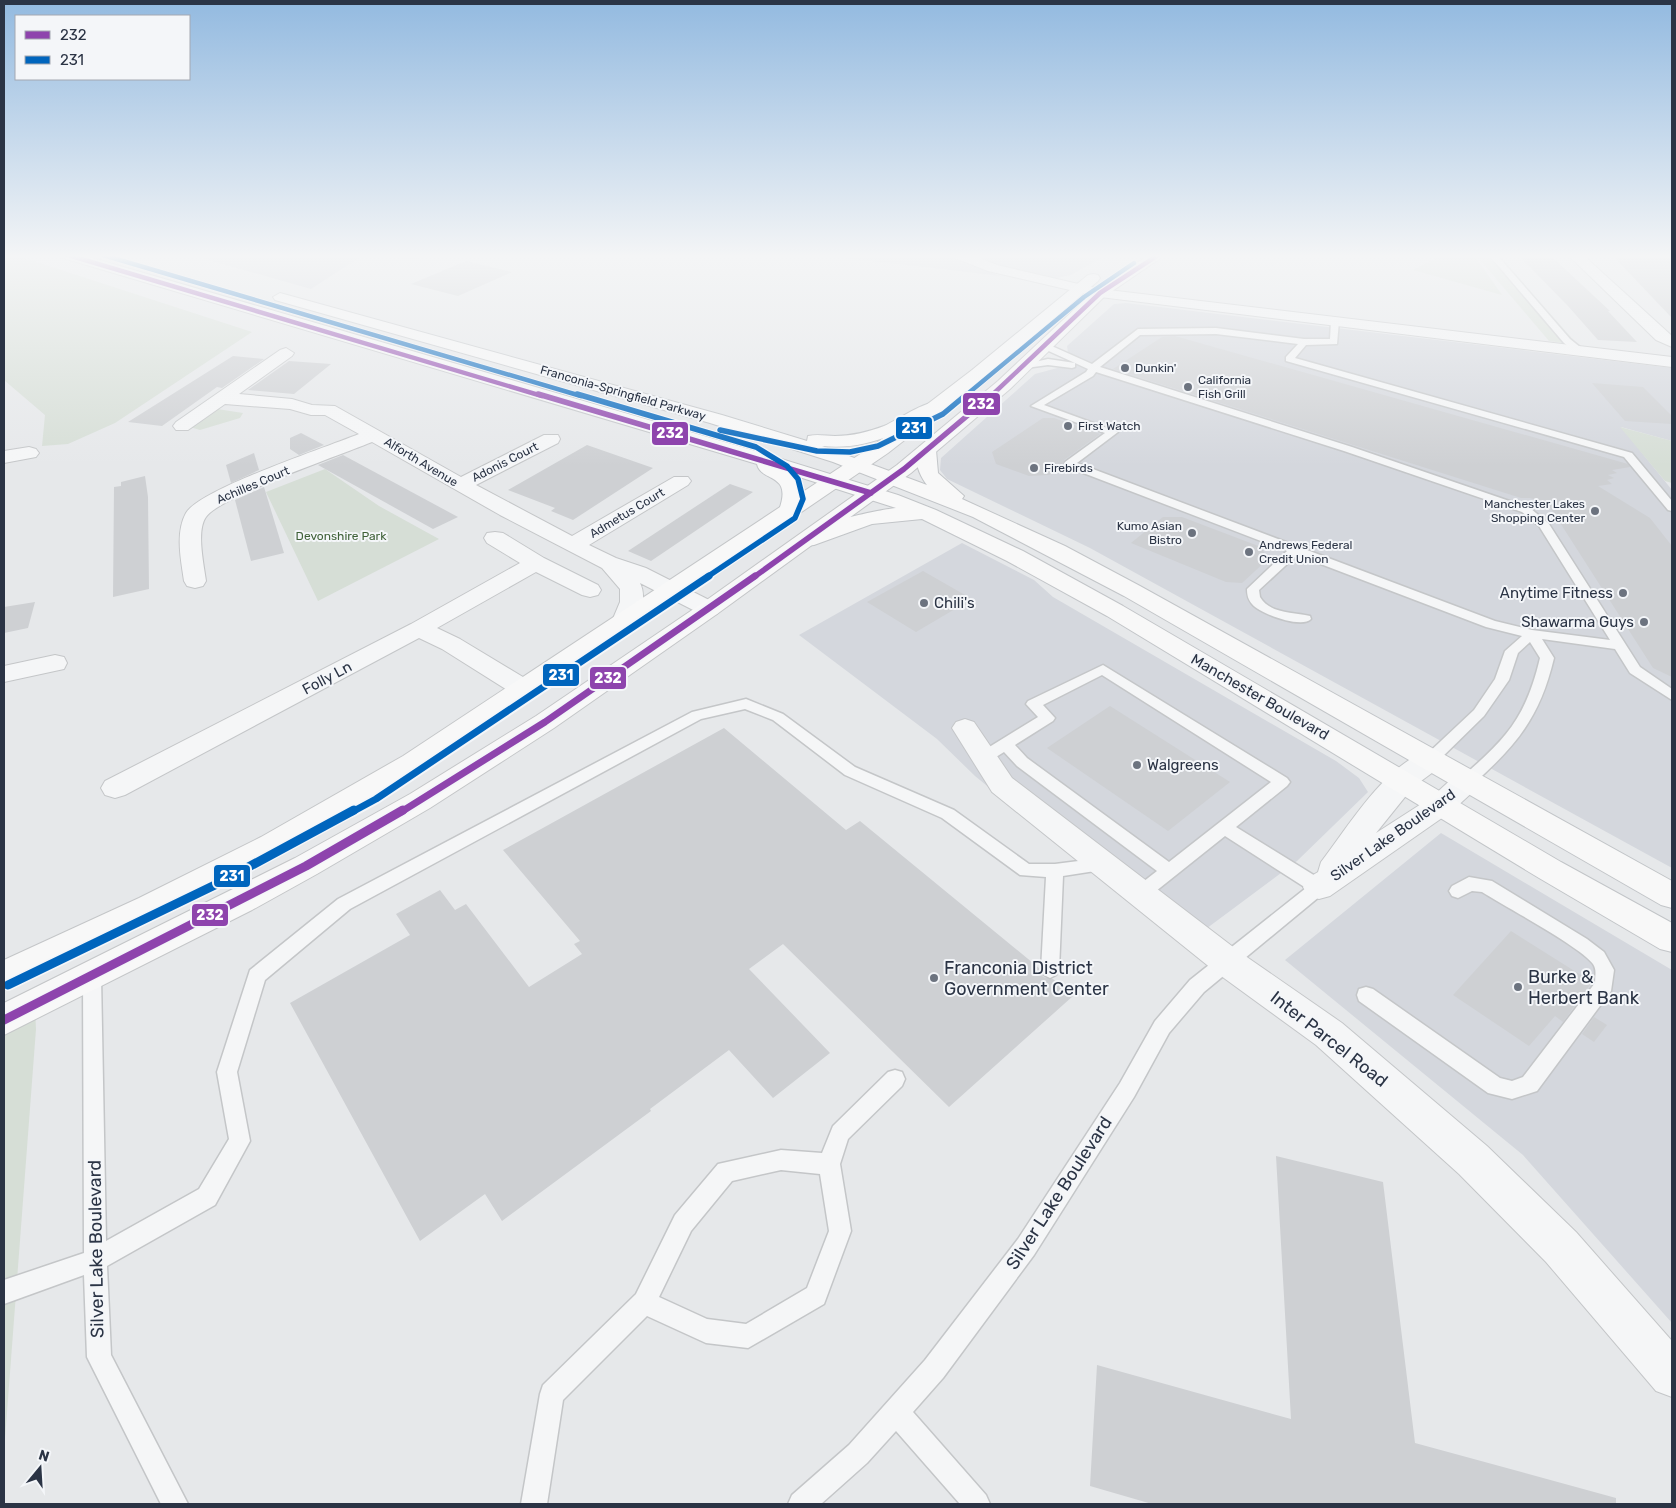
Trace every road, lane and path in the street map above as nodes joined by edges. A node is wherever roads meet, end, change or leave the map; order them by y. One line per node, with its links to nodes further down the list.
1 (307, 325): 25 (main road, Franconia-Springfield Parkway)
2 (380, 325): 19 (main road, Franconia-Springfield Parkway)
3 (1034, 325): 18 (main road)
4 (1066, 325): 11 (main road)
5 (1335, 325): 9 (lane)
6 (1373, 325): 12 (street)
7 (1554, 325): 12 (lane)
8 (1650, 325): 10 (street)
9 (1304, 342): 16 (lane); 33 (lane)
10 (1672, 342)
11 (1045, 346): 15 (main road); 16 (lane)
12 (1577, 349): 14 (street)
13 (286, 353): 17 (street)
14 (1672, 362)
15 (1026, 365): 16 (lane); 23 (main road)
16 (1093, 368): 40 (lane); 51 (lane)
17 (222, 398): 20 (street); 21 (street, Alforth Avenue)
18 (938, 406): 19 (main road); 27 (main road)
19 (716, 419): 27 (main road, Franconia-Springfield Parkway)
20 (182, 426)
21 (374, 435): 31 (street, Alforth Avenue); 43 (street, Achilles Court)
22 (551, 439): 31 (street, Adonis Court)
23 (927, 450): 28 (main road); 35 (main road)
24 (29, 454): 26 (street)
25 (752, 456): 30 (main road, Franconia-Springfield Parkway); 34 (main road)
26 (4, 457)
27 (858, 465): 28 (main road, Manchester Boulevard); 30 (main road)
28 (892, 478): 32 (main road); 35 (main road, Manchester Boulevard)
29 (681, 481): 39 (street, Admetus Court)
30 (834, 481): 32 (main road, Manchester Boulevard); 34 (main road)
31 (460, 485): 39 (street, Alforth Avenue)
32 (871, 493): 36 (main road, Manchester Boulevard); 38 (main road)
33 (1672, 508)
34 (790, 510): 45 (main road)
35 (980, 513): 58 (main road, Manchester Boulevard)
36 (929, 514): 38 (main road); 59 (main road, Manchester Boulevard)
37 (495, 538): 41 (street)
38 (806, 540): 46 (main road)
39 (573, 545): 42 (street, Alforth Avenue)
40 (1296, 549): 47 (lane); 50 (lane)
41 (536, 563): 44 (street); 49 (street, Folly Ln)
42 (608, 563): 45 (street, Alforth Avenue); 48 (street, Alforth Avenue)
43 (195, 580)
44 (590, 590)
45 (671, 590): 46 (street, Alforth Avenue); 48 (main road)
46 (709, 609): 75 (main road)
47 (1305, 619)
48 (624, 621): 54 (main road)
49 (418, 629): 54 (street); 61 (street, Folly Ln)
50 (1532, 634): 51 (lane); 58 (lane); 60 (lane)
51 (1620, 646): 55 (lane)
52 (55, 663): 53 (street)
53 (4, 674)
54 (524, 689): 74 (main road)
55 (1672, 695)
56 (965, 728): 57 (street, Inter Parcel Road)
57 (994, 751): 63 (lane); 64 (street, Inter Parcel Road); 66 (lane)
58 (1430, 760): 59 (street, Silver Lake Boulevard); 60 (main road, Manchester Boulevard)
59 (1402, 780): 62 (main road, Manchester Boulevard); 67 (street, Silver Lake Boulevard)
60 (1467, 781): 62 (street, Silver Lake Boulevard); 70 (main road, Manchester Boulevard)
61 (115, 788)
62 (1442, 804): 67 (street, Silver Lake Boulevard); 71 (main road, Manchester Boulevard)
63 (1224, 827): 66 (lane); 67 (lane)
64 (1102, 864): 65 (lane); 69 (street, Inter Parcel Road)
65 (1055, 871): 73 (lane); 80 (lane)
66 (1169, 871): 69 (lane)
67 (1319, 888): 72 (lane, Silver Lake Boulevard)
68 (1458, 890): 76 (lane)
69 (1140, 894): 72 (street, Inter Parcel Road)
70 (1672, 896)
71 (1672, 939)
72 (1228, 963): 83 (street, Inter Parcel Road); 84 (lane, Silver Lake Boulevard)
73 (1050, 970)
74 (4, 976)
75 (92, 976): 77 (main road); 80 (lane, Silver Lake Boulevard)
76 (1366, 995)
77 (4, 1020)
78 (895, 1080): 79 (lane)
79 (829, 1164): 82 (lane); 82 (lane)
80 (95, 1260): 81 (lane); 85 (lane, Silver Lake Boulevard)
81 (4, 1292)
82 (644, 1302): 86 (lane)
83 (1672, 1375)
84 (896, 1412): 87 (lane, Silver Lake Boulevard); 88 (lane)
85 (175, 1504)
86 (534, 1504)
87 (801, 1504)
88 (976, 1504)

